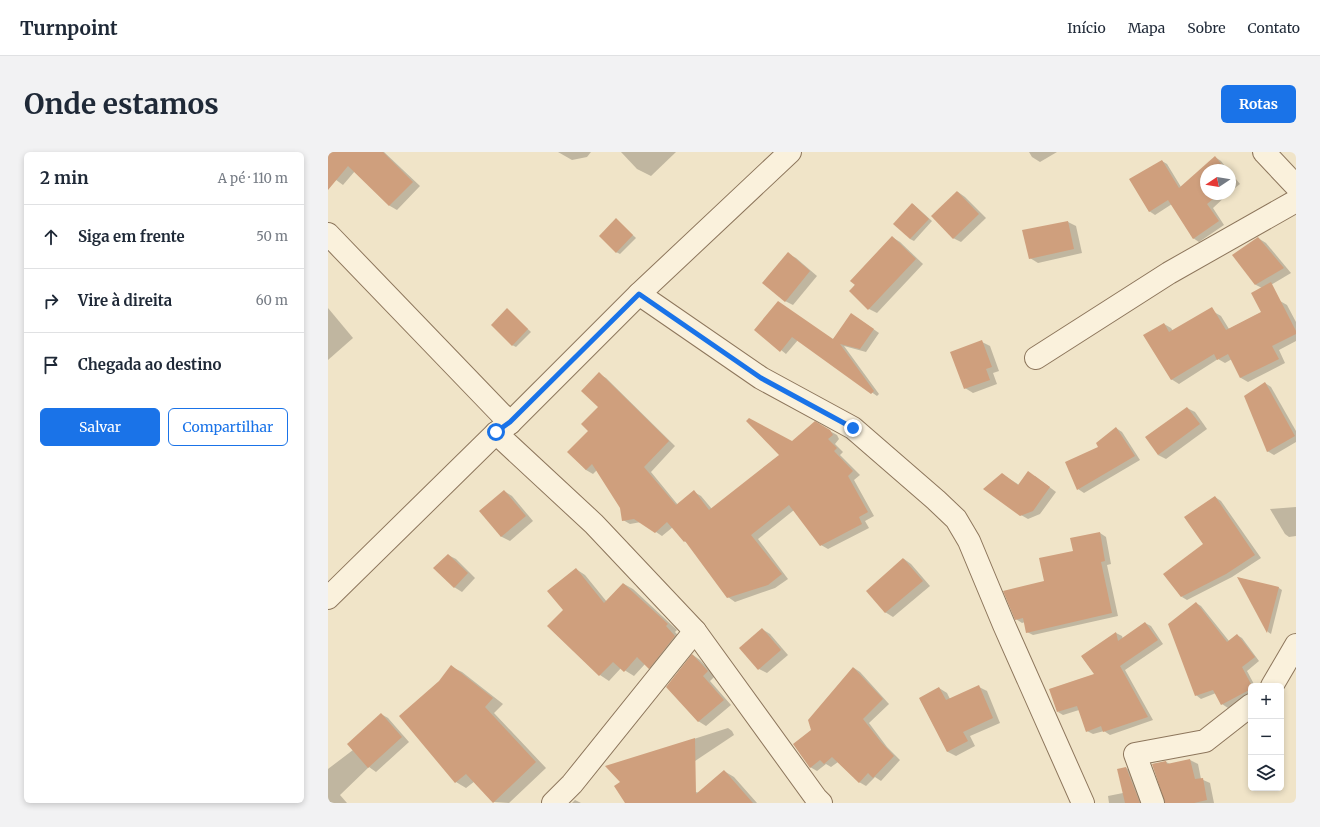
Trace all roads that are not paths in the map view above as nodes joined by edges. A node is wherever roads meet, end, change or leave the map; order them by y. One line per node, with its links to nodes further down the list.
1 (790, 152): 6 (street)
2 (1264, 152): 3 (street)
3 (1296, 186)
4 (1296, 200): 7 (street)
5 (328, 234): 8 (street)
6 (639, 294): 8 (street); 16 (street)
7 (1036, 358)
8 (503, 428): 9 (street); 10 (street)
9 (328, 598)
10 (695, 631): 14 (street); 15 (street)
11 (1296, 645): 12 (street)
12 (1274, 683)
13 (1248, 706): 17 (street)
14 (816, 801)
15 (553, 803)
16 (1083, 803)
17 (1153, 803)

